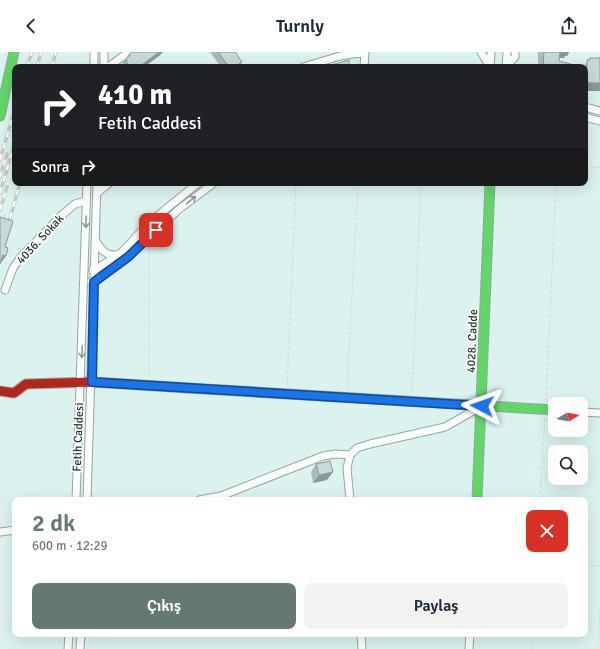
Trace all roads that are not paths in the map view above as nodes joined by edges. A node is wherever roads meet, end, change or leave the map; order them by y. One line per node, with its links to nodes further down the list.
1 (14, 52): 21 (street)
2 (94, 52): 10 (street)
3 (104, 52): 11 (street)
4 (130, 52): 12 (street)
5 (365, 52): 13 (street); 14 (street)
6 (481, 52): 15 (street)
7 (491, 52): 16 (street)
8 (507, 52): 17 (street)
9 (515, 52): 18 (street)
10 (94, 64)
11 (104, 64)
12 (112, 64)
13 (313, 64)
14 (364, 64)
15 (488, 64)
16 (490, 64)
17 (506, 64)
18 (508, 64)
19 (588, 108): 20 (street)
20 (600, 111)
21 (0, 116)
22 (588, 118): 23 (street)
23 (600, 121)
24 (87, 186): 31 (street, Fetih Caddesi)
25 (97, 186): 30 (street, Fetih Caddesi)
26 (105, 186): 30 (street)
27 (194, 186): 33 (street)
28 (210, 186): 37 (street, one-way to 28)
29 (490, 186): 42 (street, 4028. Cadde)
30 (97, 193): 32 (street, Fetih Caddesi)
31 (86, 201): 34 (street, Fetih Caddesi, one-way to 34); 38 (street, 4036. Sokak)
32 (96, 238): 33 (street); 35 (street, Fetih Caddesi)
33 (117, 255): 35 (street)
34 (85, 270): 35 (street); 36 (street, Fetih Caddesi)
35 (95, 270): 37 (street, Fetih Caddesi)
36 (85, 282): 37 (street); 40 (street, Fetih Caddesi, one-way to 40)
37 (94, 282): 39 (street, Fetih Caddesi)
38 (5, 290)
39 (92, 382): 40 (street); 42 (street); 48 (street, Fetih Caddesi)
40 (81, 383): 41 (street); 47 (street, Fetih Caddesi)
41 (0, 391)
42 (482, 406): 43 (street); 46 (street); 51 (street, 4028. Cadde)
43 (548, 410)
44 (588, 412): 45 (street)
45 (600, 413)
46 (350, 455): 49 (street); 50 (street)
47 (76, 497)
48 (87, 497)
49 (216, 497)
50 (350, 497)
51 (478, 497)
52 (12, 530): 53 (street)
53 (0, 532)
54 (69, 637): 58 (street)
55 (81, 637): 59 (street)
56 (361, 637): 60 (street)
57 (470, 637): 61 (street)
58 (68, 649)
59 (80, 649)
60 (362, 649)
61 (469, 649)

